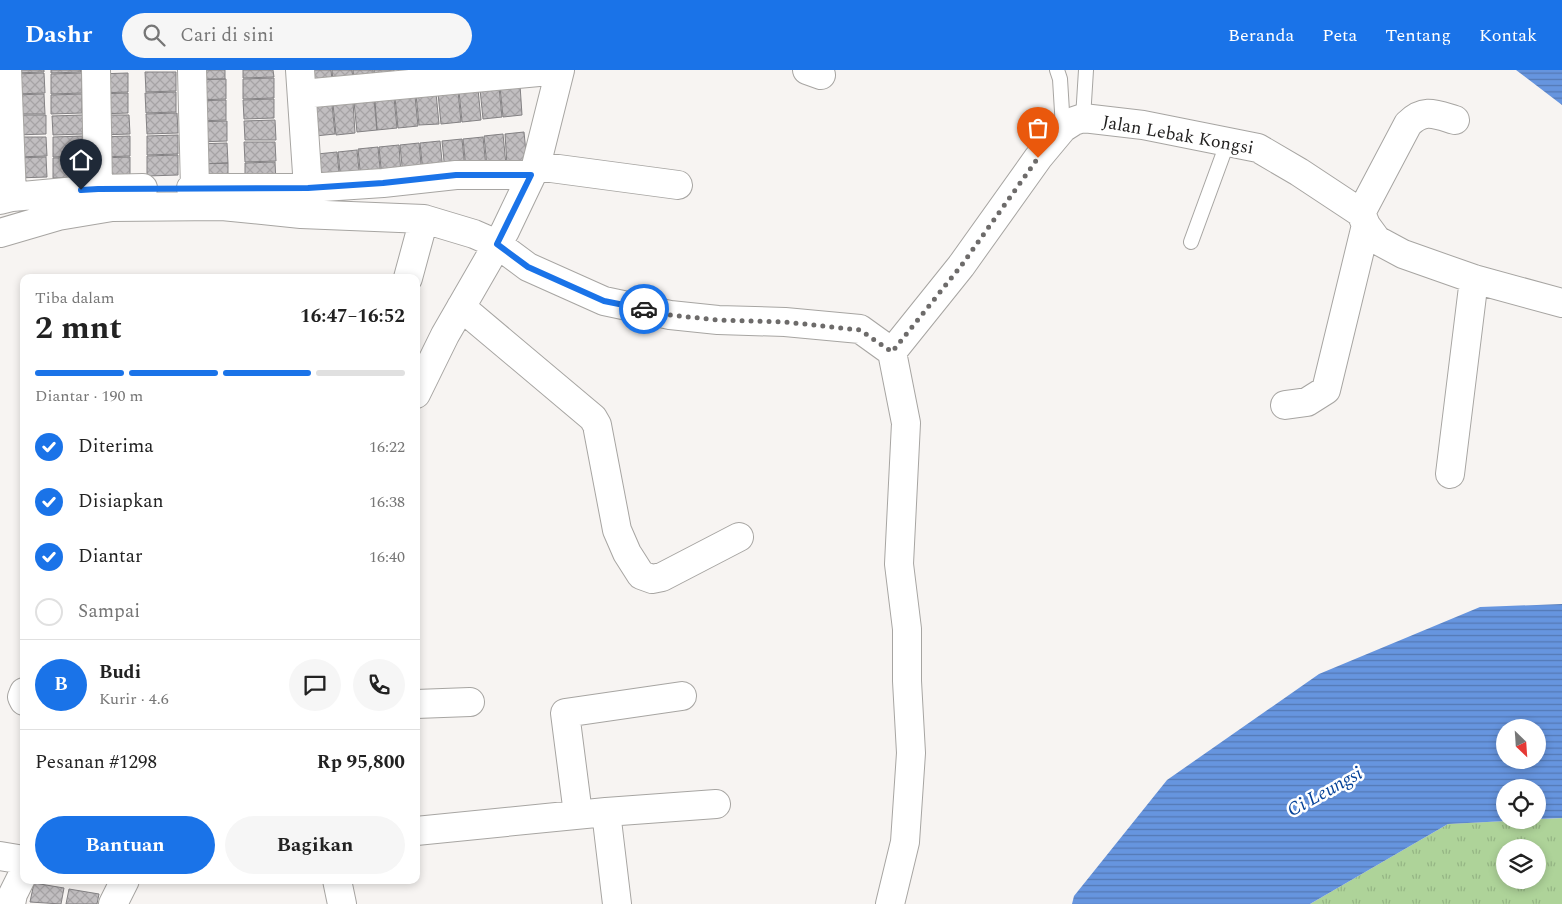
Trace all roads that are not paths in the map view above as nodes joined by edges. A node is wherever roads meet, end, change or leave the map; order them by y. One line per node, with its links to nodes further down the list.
1 (7, 70): 16 (street)
2 (96, 70): 15 (street)
3 (192, 70): 13 (street)
4 (560, 70): 7 (street); 11 (street)
5 (1057, 70): 9 (lane)
6 (1086, 70): 9 (lane)
7 (301, 82): 14 (street)
8 (1455, 120): 18 (street)
9 (1073, 123): 10 (street, Jalan Lebak Kongsi); 26 (street)
10 (1228, 141): 18 (street, Jalan Lebak Kongsi); 20 (lane)
11 (533, 171): 12 (street); 14 (street); 21 (street)
12 (678, 185)
13 (195, 188): 14 (street); 15 (street)
14 (308, 188)
15 (98, 189): 16 (street)
16 (6, 199)
17 (424, 219): 19 (street); 21 (street); 22 (street)
18 (1363, 219): 23 (street, Jalan Lebak Kongsi); 28 (street)
19 (0, 233)
20 (1191, 242)
21 (497, 244): 25 (street); 26 (street)
22 (409, 274)
23 (1474, 279): 24 (street, Jalan Lebak Kongsi); 29 (street)
24 (1562, 303)
25 (461, 307): 27 (street); 30 (street)
26 (892, 352): 47 (street)
27 (420, 386)
28 (1285, 405)
29 (1450, 474)
30 (739, 536)
31 (682, 696): 36 (street)
32 (470, 702): 33 (street)
33 (420, 704)
34 (716, 804): 35 (street)
35 (606, 812): 36 (street); 46 (street)
36 (578, 814): 37 (street)
37 (420, 830)
38 (0, 856): 39 (street)
39 (20, 859)
40 (20, 880): 43 (street)
41 (123, 884): 44 (street)
42 (338, 884): 45 (street)
43 (12, 904)
44 (113, 904)
45 (342, 904)
46 (617, 904)
47 (890, 904)

